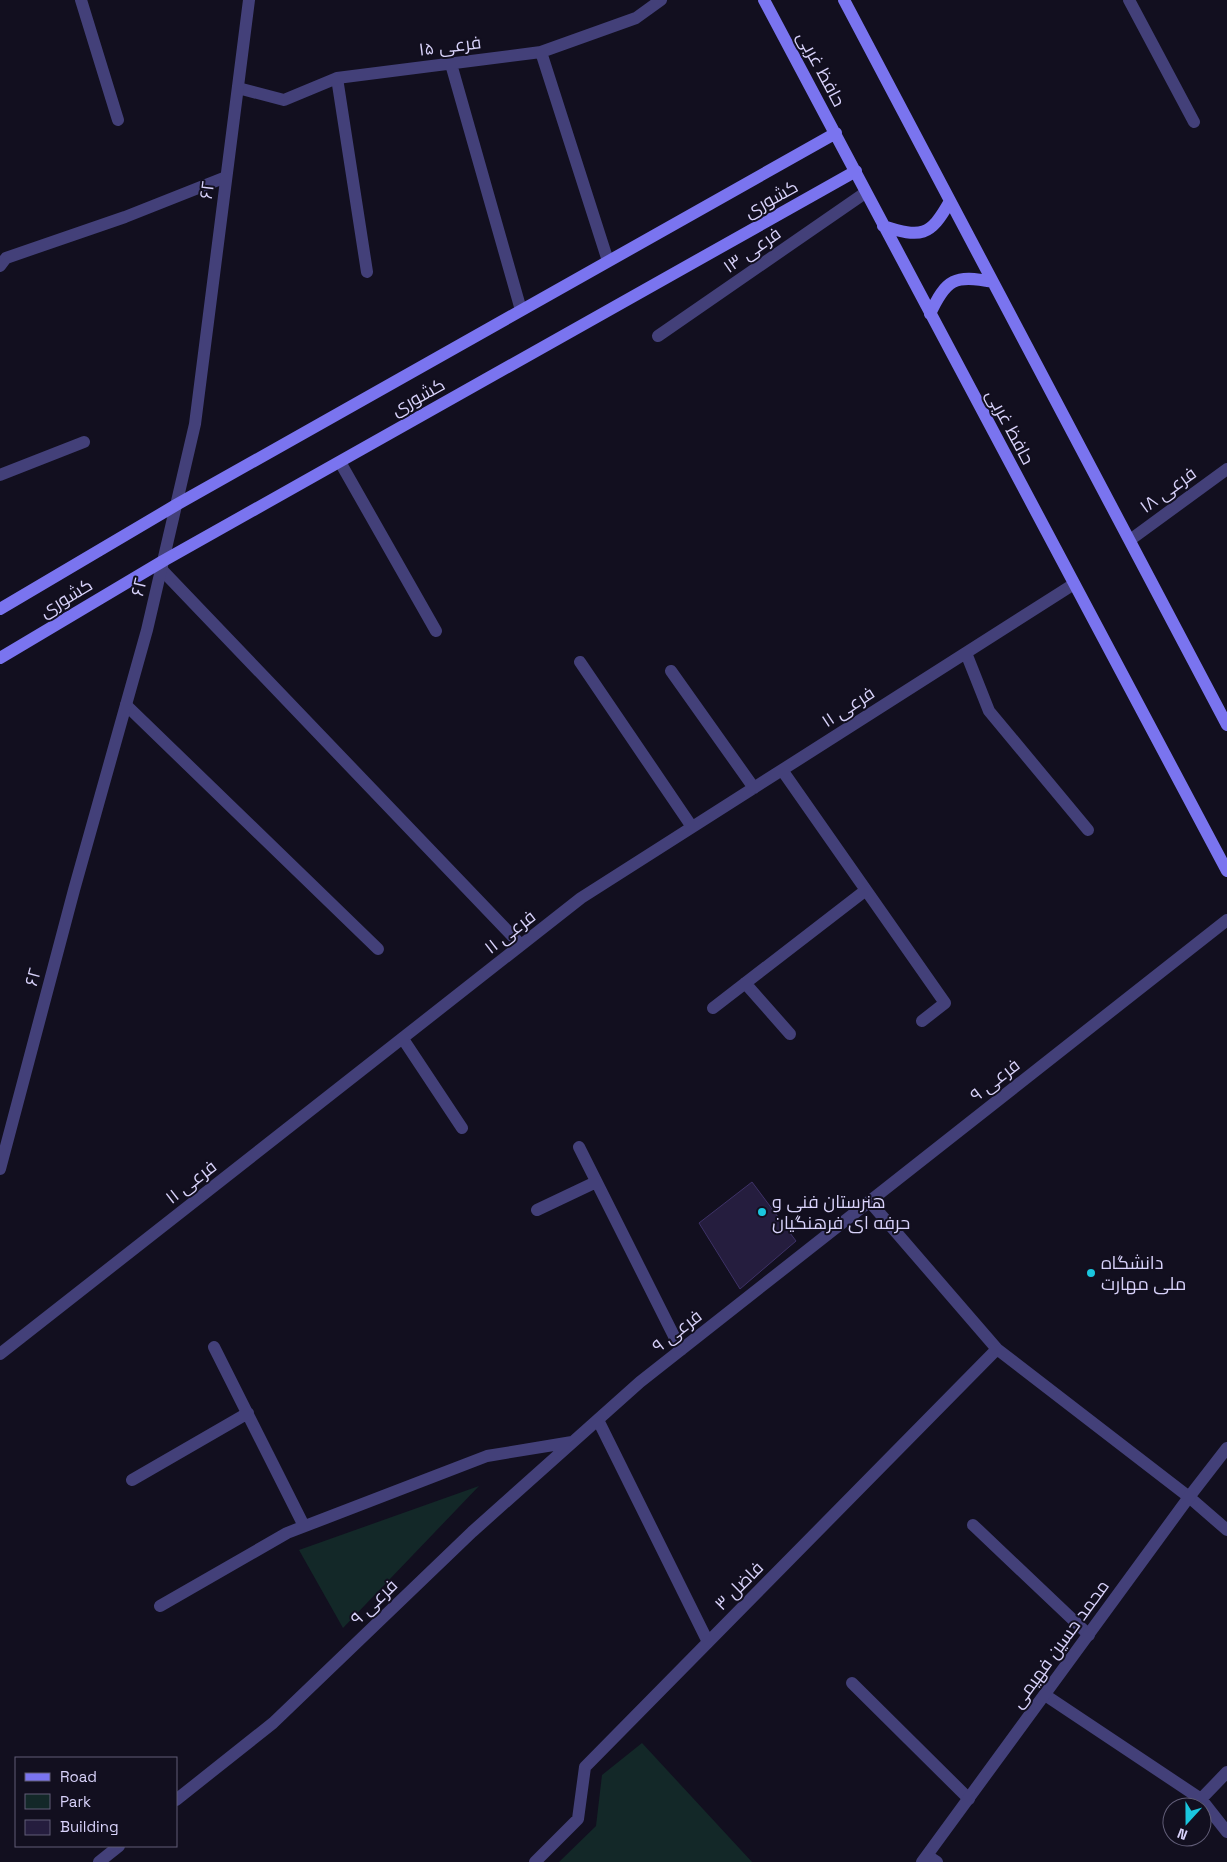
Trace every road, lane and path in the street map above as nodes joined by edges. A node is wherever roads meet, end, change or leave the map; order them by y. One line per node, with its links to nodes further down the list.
1 (81, 0): 11 (street)
2 (249, 0): 10 (street, ۶۲)
3 (660, 0): 7 (street, فرعی ۱۵)
4 (764, 0): 13 (main road, حافظ غربی)
5 (844, 0): 17 (main road)
6 (1129, 0): 12 (street)
7 (541, 52): 8 (street, فرعی ۱۵); 19 (street)
8 (451, 64): 9 (street, فرعی ۱۵); 23 (street)
9 (337, 78): 10 (street, فرعی ۱۵); 21 (street)
10 (238, 88): 15 (street, ۶۲)
11 (118, 120)
12 (1194, 122)
13 (836, 133): 14 (main road, حافظ غربی); 19 (main road, کشوری)
14 (856, 171): 16 (main road, حافظ غربی); 27 (main road, کشوری)
15 (226, 176): 20 (street); 30 (street, ۶۲)
16 (866, 194): 18 (main road, حافظ غربی); 25 (street, فرعی ۱۳)
17 (950, 201): 18 (main road); 22 (main road)
18 (883, 226): 24 (main road, حافظ غربی)
19 (608, 261): 23 (main road, کشوری)
20 (0, 266)
21 (367, 272)
22 (993, 282): 24 (main road); 31 (main road)
23 (521, 310): 30 (main road, کشوری)
24 (930, 314): 33 (main road, حافظ غربی)
25 (658, 336)
26 (84, 442): 29 (street)
27 (340, 462): 32 (main road, کشوری); 35 (street)
28 (1227, 469): 31 (street, فرعی ۱۸)
29 (0, 474)
30 (176, 505): 32 (street, ۶۲); 34 (main road, کشوری)
31 (1130, 540): 41 (main road)
32 (162, 565): 37 (main road, کشوری); 40 (street, ۶۲); 49 (street)
33 (1074, 584): 36 (street, فرعی ۱۱); 46 (main road, حافظ غربی)
34 (0, 609)
35 (436, 632)
36 (966, 653): 42 (street, فرعی ۱۱); 45 (street)
37 (0, 658)
38 (580, 662): 44 (street)
39 (671, 671): 43 (street)
40 (126, 705): 50 (street); 58 (street, ۶۲)
41 (1227, 724)
42 (782, 770): 43 (street, فرعی ۱۱); 47 (street)
43 (754, 788): 44 (street, فرعی ۱۱)
44 (692, 827): 49 (street, فرعی ۱۱)
45 (1088, 830)
46 (1227, 871)
47 (866, 890): 51 (street); 53 (street)
48 (1227, 920): 60 (street, فرعی ۹)
49 (521, 945): 55 (street, فرعی ۱۱)
50 (378, 949)
51 (745, 983): 52 (street); 54 (street)
52 (713, 1008)
53 (922, 1022)
54 (790, 1034)
55 (403, 1039): 56 (street); 65 (street, فرعی ۱۱)
56 (462, 1128)
57 (579, 1148): 59 (street)
58 (0, 1169)
59 (596, 1182): 61 (street); 64 (street)
60 (870, 1202): 63 (street); 64 (street, فرعی ۹)
61 (537, 1210)
62 (214, 1347): 66 (street)
63 (997, 1349): 71 (street); 77 (street, فاضل ۳)
64 (681, 1350): 67 (street, فرعی ۹)
65 (0, 1354)
66 (248, 1413): 70 (street); 73 (street)
67 (598, 1420): 68 (street, فرعی ۹); 77 (street)
68 (572, 1442): 73 (street); 83 (street, فرعی ۹)
69 (1227, 1448): 71 (street, محمد حسین فهیمی)
70 (132, 1480)
71 (1189, 1497): 74 (street); 76 (street, محمد حسین فهیمی)
72 (973, 1525): 76 (street)
73 (304, 1526): 75 (street)
74 (1227, 1530)
75 (160, 1606)
76 (1088, 1635): 79 (street, محمد حسین فهیمی)
77 (708, 1642): 90 (street, فاضل ۳)
78 (852, 1683): 84 (street)
79 (1045, 1695): 81 (street); 84 (street, محمد حسین فهیمی)
80 (1227, 1772): 82 (street)
81 (1198, 1797)
82 (1203, 1797)
83 (178, 1798)
84 (969, 1800): 88 (street, محمد حسین فهیمی)
85 (1212, 1813): 86 (street)
86 (1227, 1832)
87 (118, 1847): 89 (street)
88 (929, 1860)
89 (99, 1862)
90 (535, 1862)

